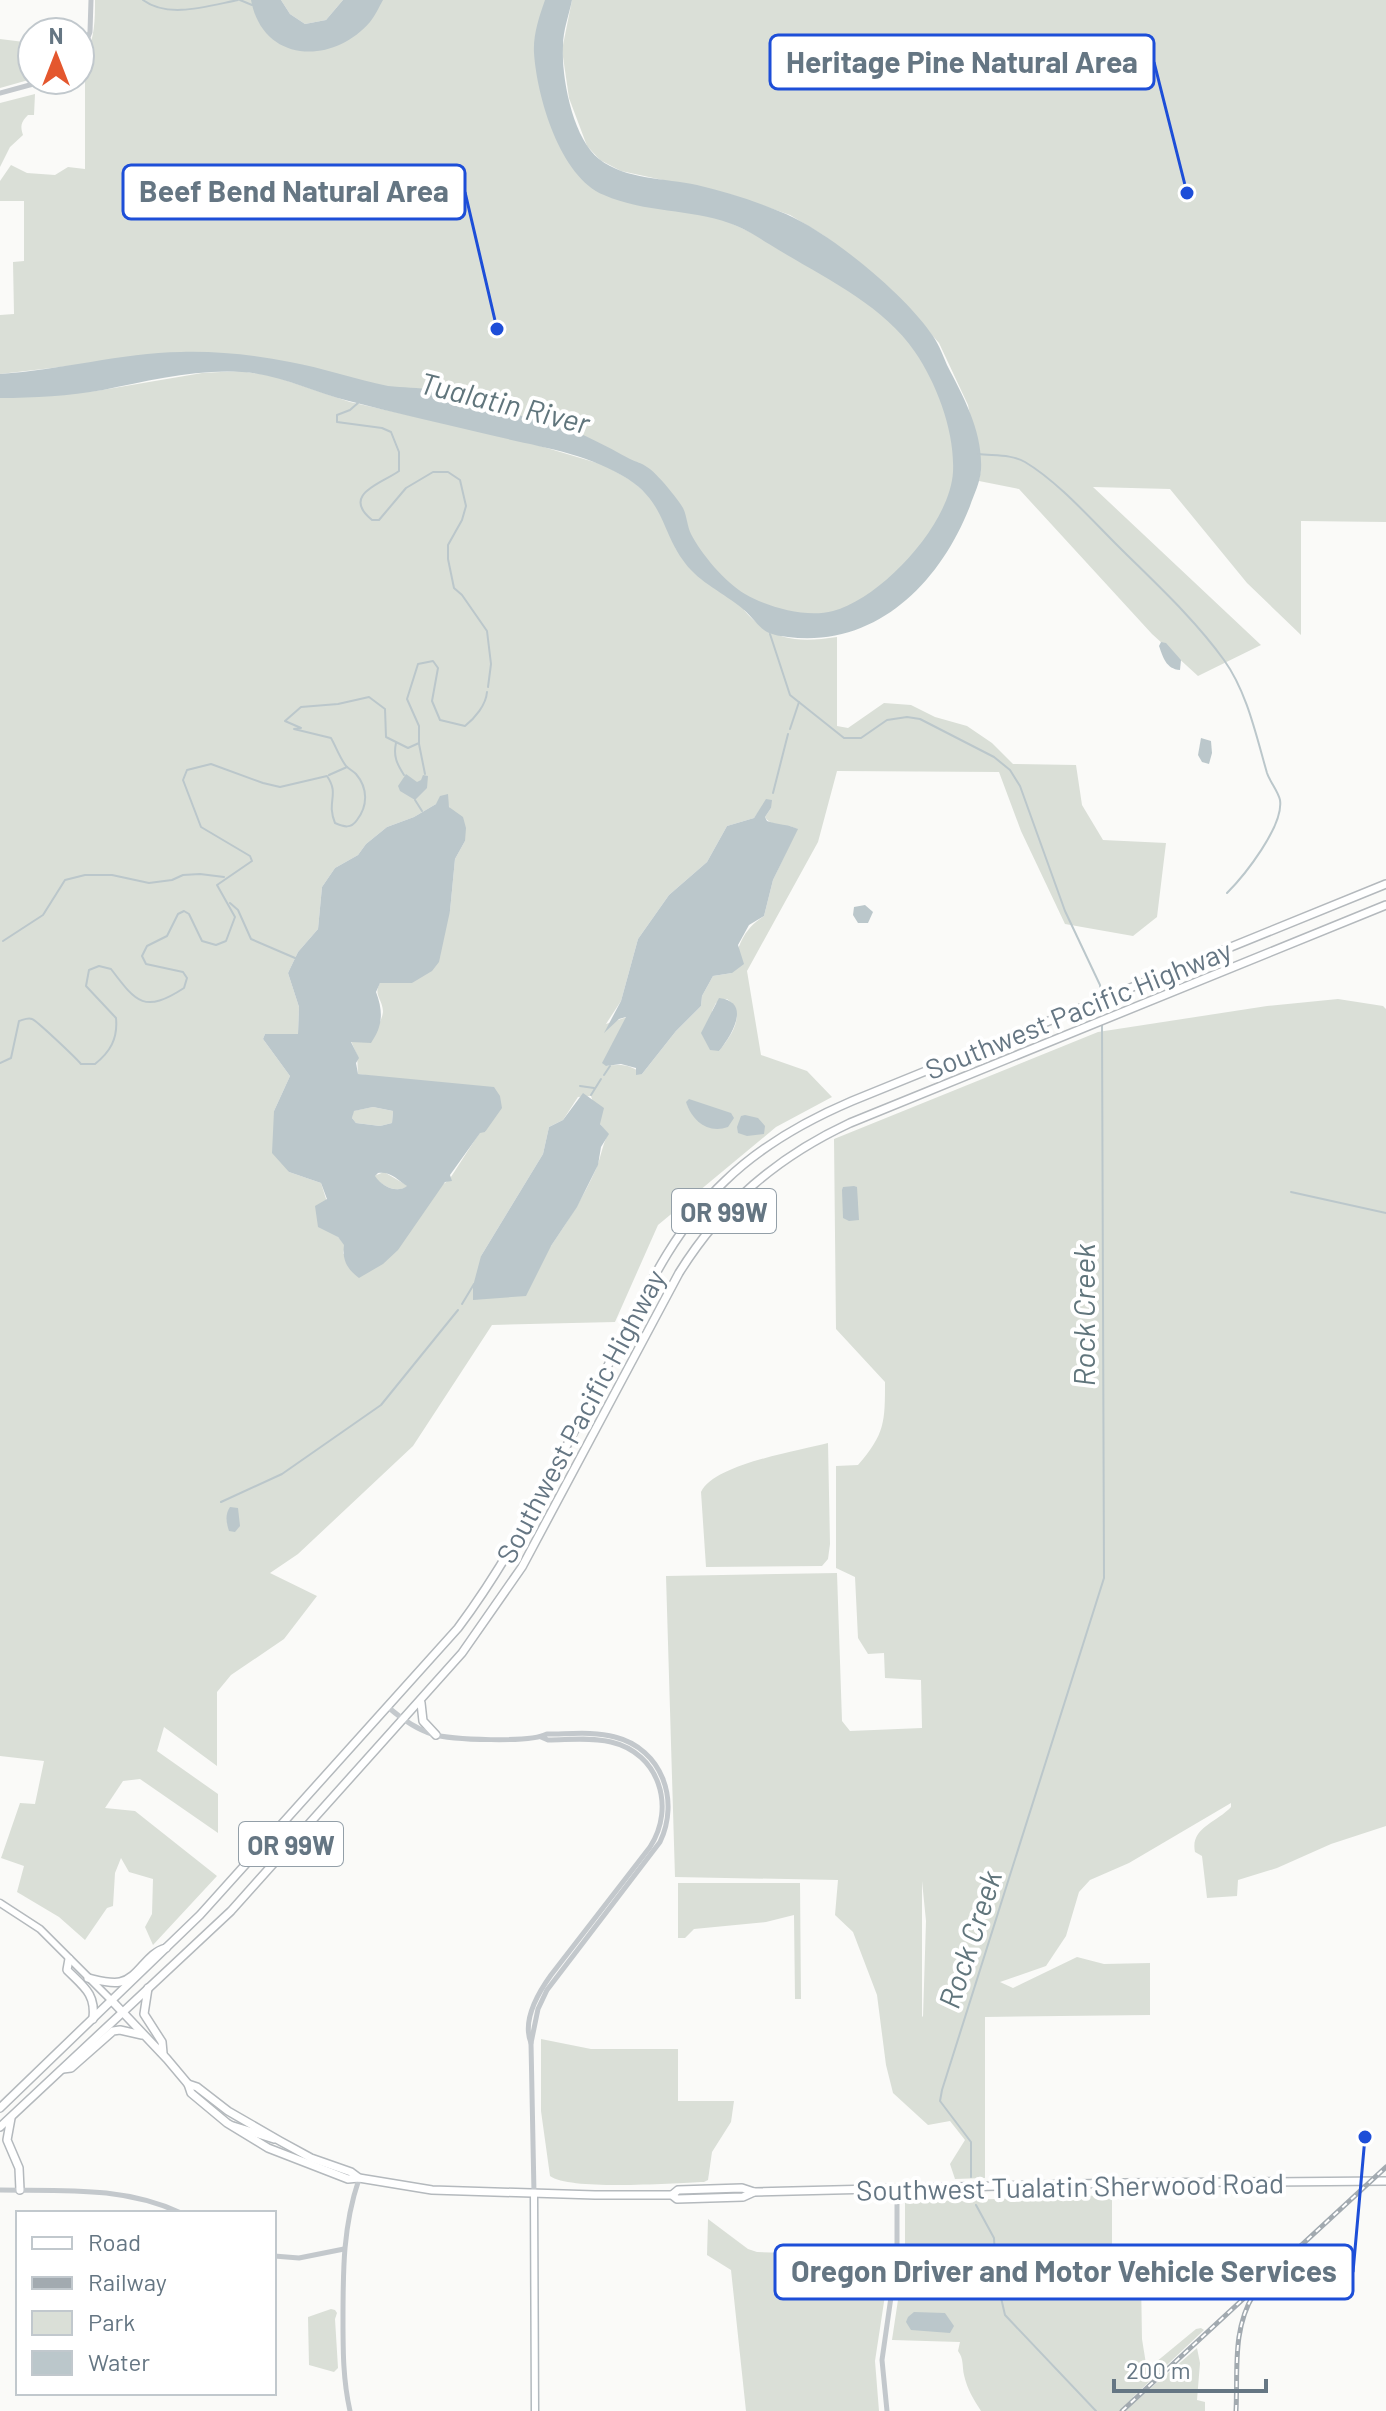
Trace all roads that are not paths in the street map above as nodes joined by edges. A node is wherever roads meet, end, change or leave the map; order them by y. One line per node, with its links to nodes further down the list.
1 (1386, 884): 3 (highway, Southwest Pacific Highway / OR 99W)
2 (1386, 905): 4 (highway, Southwest Pacific Highway / OR 99W)
3 (1193, 962): 4 (highway); 5 (highway, Southwest Pacific Highway / OR 99W)
4 (1201, 980): 6 (highway, Southwest Pacific Highway / OR 99W)
5 (950, 1061): 6 (highway); 7 (highway, Southwest Pacific Highway / OR 99W)
6 (957, 1079): 8 (highway, Southwest Pacific Highway / OR 99W)
7 (633, 1316): 8 (highway); 9 (highway, Southwest Pacific Highway / OR 99W)
8 (650, 1325): 10 (highway, Southwest Pacific Highway / OR 99W)
9 (504, 1559): 10 (highway); 12 (highway, Southwest Pacific Highway / OR 99W)
10 (522, 1567): 11 (highway, Southwest Pacific Highway / OR 99W)
11 (421, 1702): 13 (highway, Southwest Pacific Highway / OR 99W); 14 (highway)
12 (389, 1708): 13 (street); 16 (highway, Southwest Pacific Highway / OR 99W)
13 (404, 1720): 14 (street); 19 (highway, Southwest Pacific Highway / OR 99W)
14 (436, 1735): 39 (street)
15 (0, 1903): 17 (main road)
16 (168, 1948): 18 (highway); 20 (highway, Southwest Pacific Highway / OR 99W)
17 (69, 1959): 18 (main road); 22 (highway)
18 (88, 1978): 20 (main road)
19 (148, 1988): 21 (highway, Southwest Pacific Highway / OR 99W); 24 (highway)
20 (113, 2002): 21 (highway, Southwest Tualatin Sherwood Road); 22 (highway, Southwest Pacific Highway / OR 99W)
21 (123, 2013): 23 (highway, Southwest Tualatin Sherwood Road); 25 (highway, Southwest Pacific Highway / OR 99W)
22 (93, 2020): 27 (highway, Southwest Pacific Highway / OR 99W)
23 (145, 2036): 24 (highway, Southwest Tualatin Sherwood Road); 25 (highway)
24 (163, 2056): 26 (highway, Southwest Tualatin Sherwood Road)
25 (63, 2069): 28 (highway, Southwest Pacific Highway / OR 99W)
26 (188, 2084): 29 (highway, Southwest Tualatin Sherwood Road); 31 (highway, Southwest Tualatin Sherwood Road)
27 (0, 2108)
28 (12, 2116): 30 (highway, Southwest Pacific Highway / OR 99W); 33 (highway)
29 (231, 2126): 31 (highway); 34 (highway, Southwest Tualatin Sherwood Road)
30 (0, 2127)
31 (276, 2139): 34 (highway, Southwest Tualatin Sherwood Road)
32 (0, 2149): 33 (highway)
33 (10, 2151): 38 (highway)
34 (359, 2178): 39 (highway, Southwest Tualatin Sherwood Road); 41 (street)
35 (1386, 2181): 36 (highway, Southwest Tualatin Sherwood Road)
36 (897, 2189): 39 (highway, Southwest Tualatin Sherwood Road); 45 (street)
37 (0, 2190): 38 (street)
38 (20, 2190): 40 (street)
39 (534, 2193): 44 (main road)
40 (176, 2211)
41 (344, 2249): 42 (street); 43 (street)
42 (276, 2256)
43 (350, 2411)
44 (535, 2411)
45 (887, 2411)

